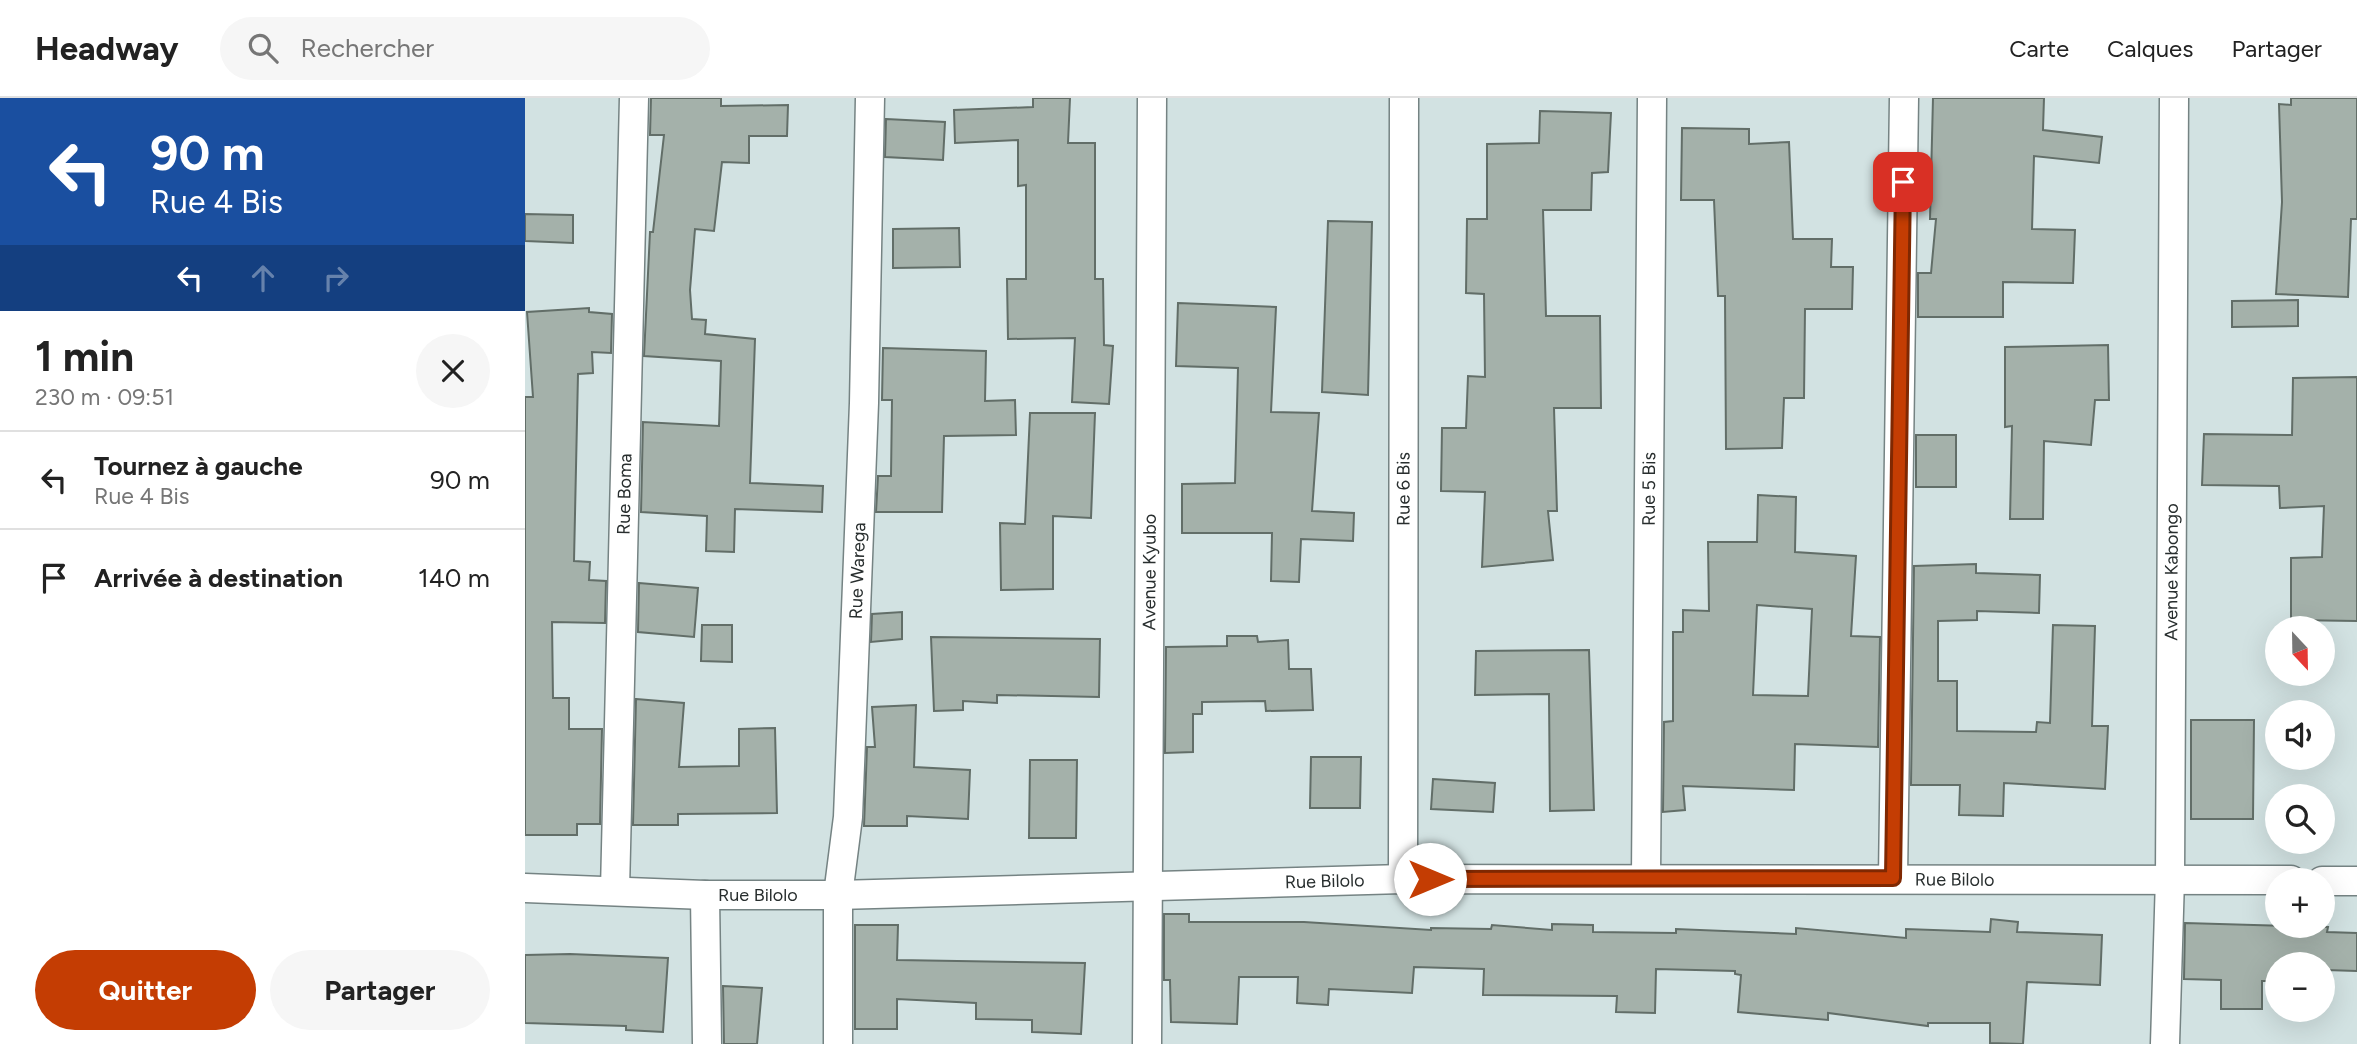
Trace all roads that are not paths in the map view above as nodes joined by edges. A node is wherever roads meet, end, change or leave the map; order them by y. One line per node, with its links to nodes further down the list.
1 (634, 98): 17 (street, Rue Boma)
2 (870, 98): 19 (street, Rue Warega)
3 (1152, 98): 15 (street, Avenue Kyubo)
4 (1404, 98): 11 (street, Rue 6 Bis)
5 (1651, 98): 8 (street, Rue 5 Bis)
6 (1904, 98): 9 (street)
7 (2173, 98): 10 (street, Avenue Kabongo)
8 (1646, 877): 9 (street, Rue Bilolo); 11 (street, Rue Bilolo)
9 (1893, 878): 10 (street, Rue Bilolo)
10 (2170, 878): 12 (street, Rue Bilolo); 23 (street, Avenue Kabongo)
11 (1403, 879): 15 (street, Rue Bilolo)
12 (2265, 880)
13 (2335, 881): 14 (street)
14 (2357, 881)
15 (1146, 887): 19 (street, Rue Bilolo); 22 (street, Avenue Kyubo)
16 (525, 888): 17 (street, Rue Bilolo)
17 (615, 890): 18 (street, Rue Bilolo)
18 (705, 895): 19 (street, Rue Bilolo); 20 (street)
19 (838, 895): 21 (street, Rue Warega)
20 (707, 1044)
21 (838, 1044)
22 (1147, 1044)
23 (2165, 1044)

